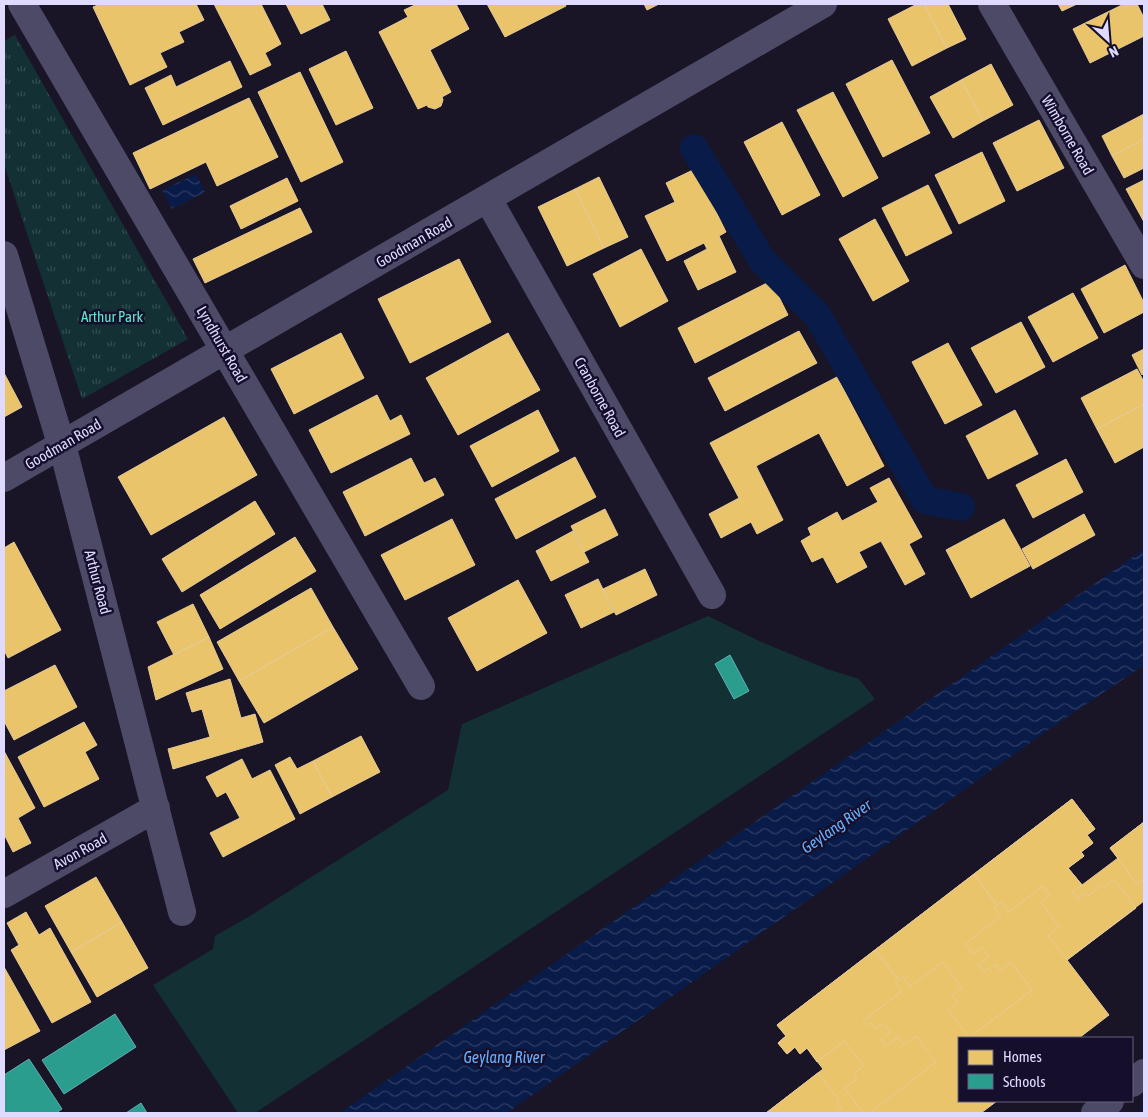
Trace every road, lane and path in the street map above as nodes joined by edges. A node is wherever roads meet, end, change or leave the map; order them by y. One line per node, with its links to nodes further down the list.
1 (22, 4): 4 (street); 8 (street, Lyndhurst Road)
2 (823, 4): 5 (street, Goodman Road)
3 (992, 4): 7 (street, Wimborne Road)
4 (4, 14)
5 (488, 199): 8 (street, Goodman Road); 11 (street, Cranborne Road)
6 (4, 255): 9 (street, Arthur Road)
7 (1144, 265)
8 (226, 350): 9 (street, Goodman Road); 12 (street, Lyndhurst Road)
9 (62, 444): 10 (street, Goodman Road); 13 (street, Arthur Road)
10 (4, 478)
11 (712, 595)
12 (421, 686)
13 (156, 808): 14 (street, Avon Road); 15 (street, Arthur Road)
14 (4, 894)
15 (182, 912)
16 (1144, 1073): 17 (street)
17 (1133, 1082)
18 (1109, 1102): 19 (street)
19 (1095, 1113)

